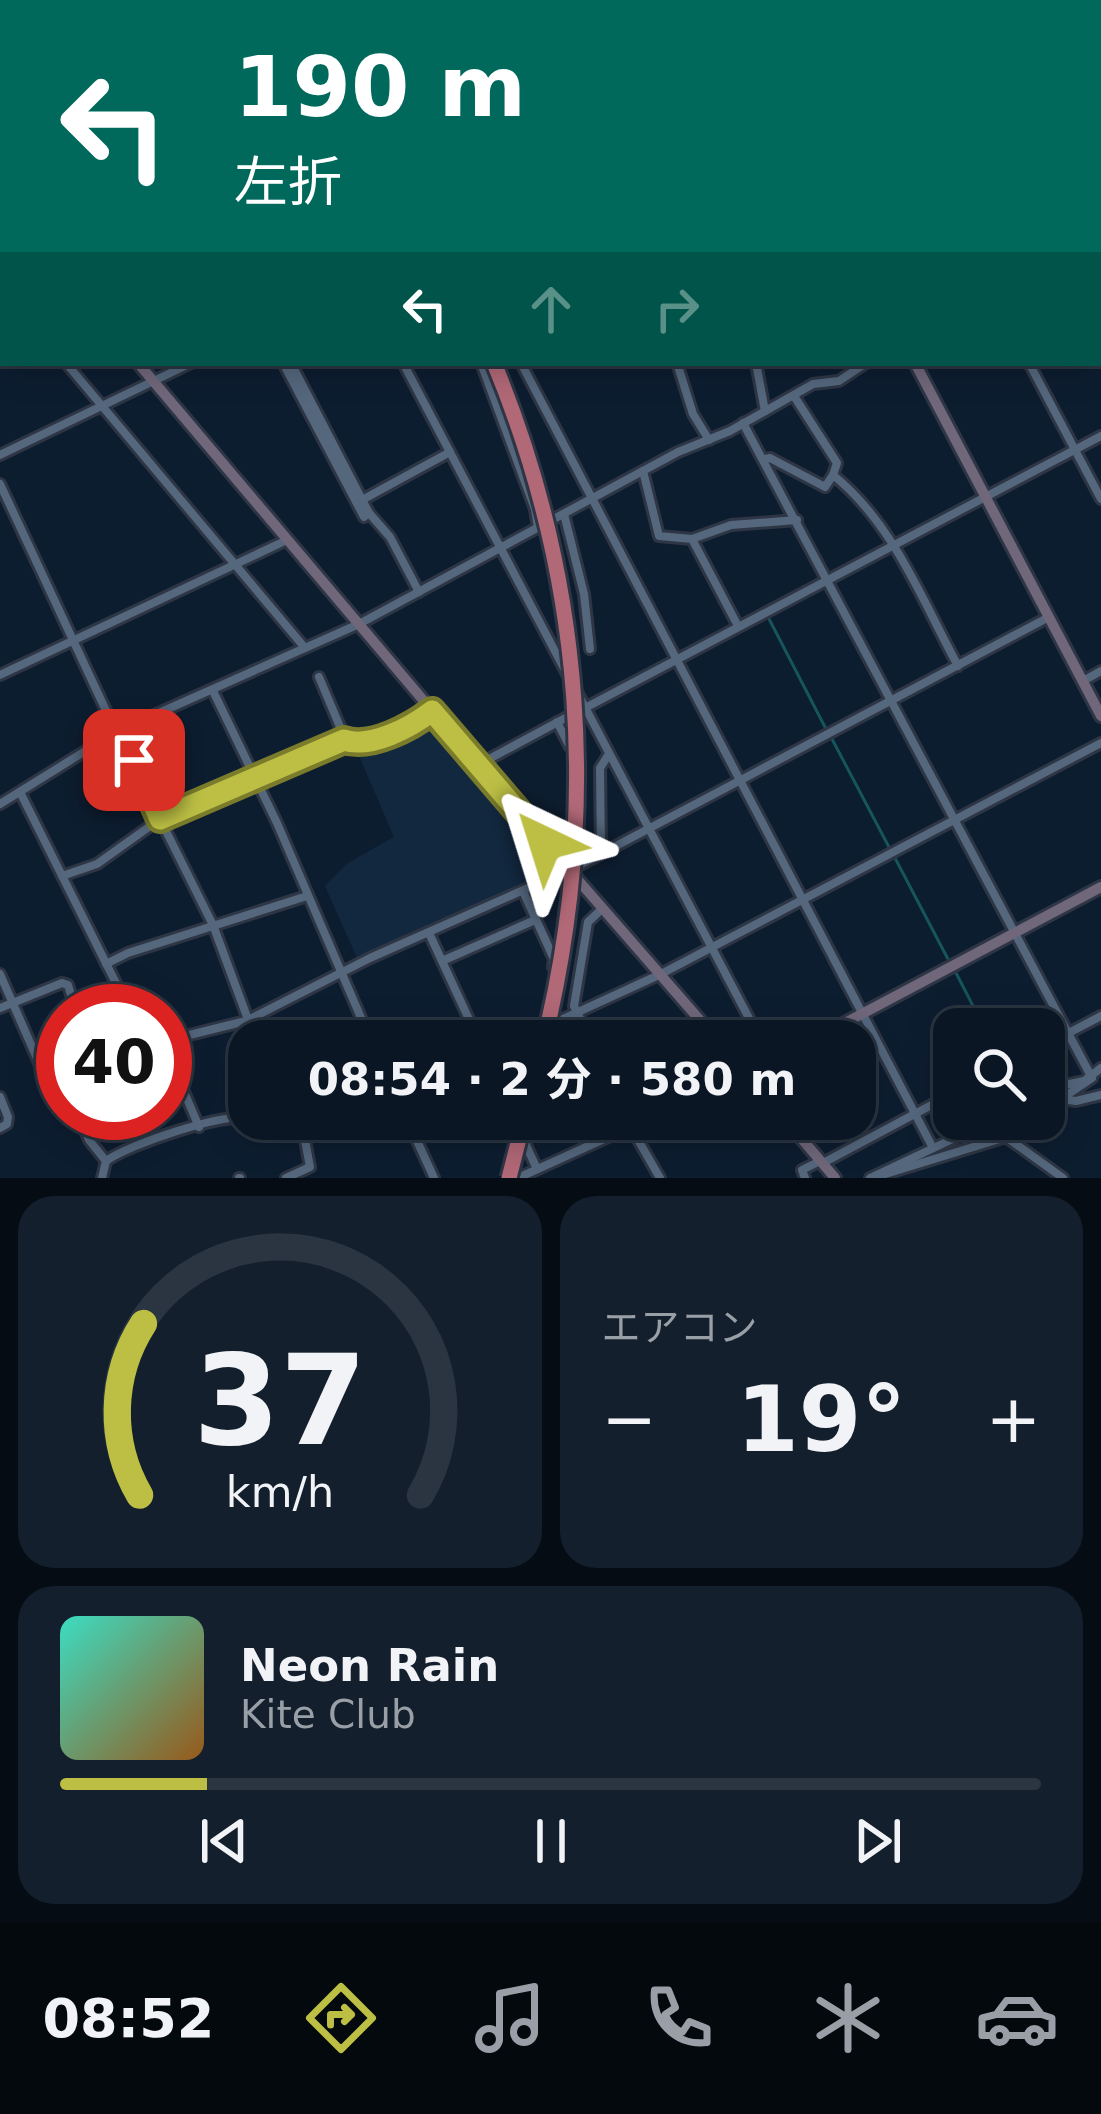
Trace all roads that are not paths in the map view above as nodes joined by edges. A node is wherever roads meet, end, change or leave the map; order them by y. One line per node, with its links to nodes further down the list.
1 (69, 366): 17 (street)
2 (141, 366): 15 (street)
3 (182, 366): 15 (street)
4 (288, 366): 33 (street)
5 (289, 366): 32 (street)
6 (406, 366): 23 (street)
7 (482, 366): 36 (street)
8 (495, 366): 104 (highway, bridge)
9 (522, 366): 30 (street)
10 (678, 366): 21 (street)
11 (757, 366): 18 (street)
12 (862, 366): 16 (street)
13 (917, 366): 29 (street)
14 (1031, 366): 22 (street)
15 (155, 383): 17 (street); 38 (street)
16 (794, 396): 18 (street); 27 (street)
17 (104, 408): 24 (street); 41 (street)
18 (765, 411): 19 (street)
19 (743, 423): 21 (street); 25 (street)
20 (1101, 436): 22 (street)
21 (709, 440): 26 (street)
22 (1075, 449): 29 (street); 31 (street)
23 (450, 452): 32 (street); 40 (street)
24 (0, 455)
25 (765, 459): 27 (street); 35 (street)
26 (643, 471): 30 (street); 37 (street)
27 (833, 476): 39 (street)
28 (0, 484): 47 (street)
29 (986, 496): 39 (street); 44 (street)
30 (591, 499): 34 (street); 50 (street)
31 (1101, 499)
32 (362, 500): 33 (street)
33 (369, 513): 43 (street)
34 (564, 514): 36 (street); 49 (street)
35 (797, 520): 37 (street); 42 (street)
36 (538, 528): 40 (street)
37 (692, 539): 46 (street)
38 (287, 540): 41 (street); 45 (street)
39 (893, 544): 42 (street); 51 (street)
40 (500, 548): 43 (street); 58 (street)
41 (235, 565): 47 (street); 48 (street)
42 (827, 578): 46 (street); 57 (street)
43 (419, 592): 45 (street)
44 (1050, 617): 51 (street); 55 (street)
45 (359, 624): 48 (street); 59 (street)
46 (738, 626): 50 (street)
47 (74, 640): 53 (street); 62 (street)
48 (305, 648): 56 (street)
49 (590, 649)
50 (676, 659): 58 (street); 68 (street)
51 (958, 666): 57 (street)
52 (1101, 671): 55 (street)
53 (0, 675)
54 (319, 677): 63 (street)
55 (1083, 681): 60 (street)
56 (213, 691): 62 (street); 67 (street)
57 (891, 700): 68 (street); 72 (street)
58 (585, 708): 61 (street); 65 (street)
59 (432, 711): 63 (street); 66 (street)
60 (1101, 716)
61 (557, 722): 66 (street); 75 (street)
62 (118, 731): 69 (street); 71 (street)
63 (346, 741): 67 (street)
64 (1101, 743): 72 (street)
65 (609, 754): 73 (street); 74 (street)
66 (478, 765): 75 (street)
67 (254, 781): 71 (street); 79 (street)
68 (740, 781): 73 (street); 80 (street)
69 (20, 791): 70 (street); 76 (street)
70 (0, 804)
71 (160, 819): 76 (street); 83 (street)
72 (956, 820): 80 (street); 85 (street)
73 (649, 829): 74 (street); 86 (street)
74 (601, 854): 75 (street)
75 (565, 866): 78 (street); 81 (street)
76 (62, 876): 88 (street)
77 (1101, 887): 85 (street)
78 (523, 891): 82 (street); 84 (street)
79 (307, 896): 83 (street); 90 (street)
80 (803, 900): 86 (street); 98 (street)
81 (603, 908): 91 (street); 92 (street)
82 (535, 920): 87 (street); 92 (street)
83 (213, 925): 88 (street); 100 (street)
84 (429, 933): 87 (street); 90 (street)
85 (1016, 933): 98 (street); 111 (street)
86 (712, 948): 91 (street); 108 (street)
87 (442, 961): 103 (street)
88 (106, 964): 93 (street)
89 (0, 974): 95 (street)
90 (340, 974): 101 (street); 102 (street)
91 (661, 974): 97 (street); 107 (street)
92 (578, 983): 97 (street)
93 (115, 984)
94 (36, 993): 95 (street)
95 (14, 1002): 96 (street); 134 (street)
96 (0, 1008)
97 (578, 1012): 105 (street); 106 (street)
98 (863, 1013): 109 (street); 121 (street)
99 (1101, 1016): 111 (street)
100 (246, 1020)
101 (248, 1020)
102 (361, 1020)
103 (469, 1020)
104 (548, 1020)
105 (561, 1020)
106 (582, 1020)
107 (700, 1020)
108 (750, 1020)
109 (850, 1020)
110 (228, 1026): 112 (street)
111 (1068, 1034): 113 (street); 115 (street)
112 (192, 1036)
113 (1065, 1036)
114 (1101, 1069): 115 (street)
115 (1092, 1078): 116 (street); 117 (street)
116 (1065, 1084)
117 (1101, 1095)
118 (0, 1097): 124 (street)
119 (933, 1104): 121 (street)
120 (192, 1108): 123 (street)
121 (915, 1113): 133 (street); 135 (street)
122 (228, 1117): 123 (street)
123 (200, 1127): 134 (street)
124 (0, 1128)
125 (302, 1140): 137 (street)
126 (416, 1140): 141 (street)
127 (519, 1140): 142 (highway, bridge)
128 (524, 1140): 136 (street)
129 (594, 1140): 136 (street)
130 (638, 1140): 144 (street)
131 (950, 1140): 133 (street)
132 (805, 1142): 135 (street)
133 (933, 1148): 138 (street)
134 (106, 1161): 139 (street)
135 (821, 1162): 145 (street); 146 (street)
136 (537, 1169): 143 (street)
137 (307, 1174): 140 (street)
138 (882, 1175): 147 (street); 148 (street)
139 (102, 1178)
140 (286, 1178)
141 (434, 1178)
142 (509, 1178)
143 (520, 1178)
144 (660, 1178)
145 (805, 1178)
146 (835, 1178)
147 (870, 1178)
148 (1063, 1178)

